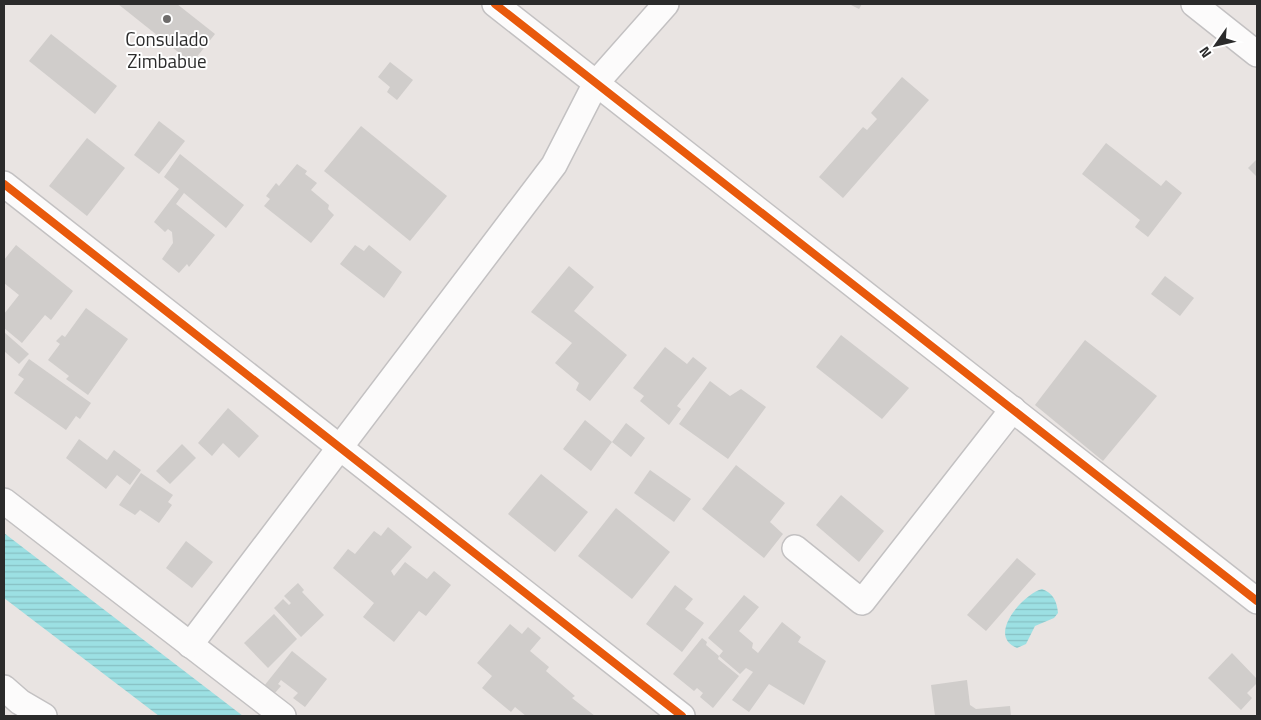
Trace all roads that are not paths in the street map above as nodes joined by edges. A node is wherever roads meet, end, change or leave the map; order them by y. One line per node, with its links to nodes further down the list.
1 (494, 4): 5 (street)
2 (666, 4): 5 (street)
3 (1194, 4): 4 (street)
4 (1257, 54)
5 (596, 83): 7 (street); 8 (street)
6 (4, 184): 8 (street)
7 (1013, 409): 10 (street); 11 (street)
8 (341, 448): 12 (street); 16 (street)
9 (4, 501): 12 (street)
10 (795, 548)
11 (1257, 602)
12 (190, 645): 15 (street)
13 (4, 688): 14 (street)
14 (44, 716)
15 (283, 716)
16 (682, 716)

